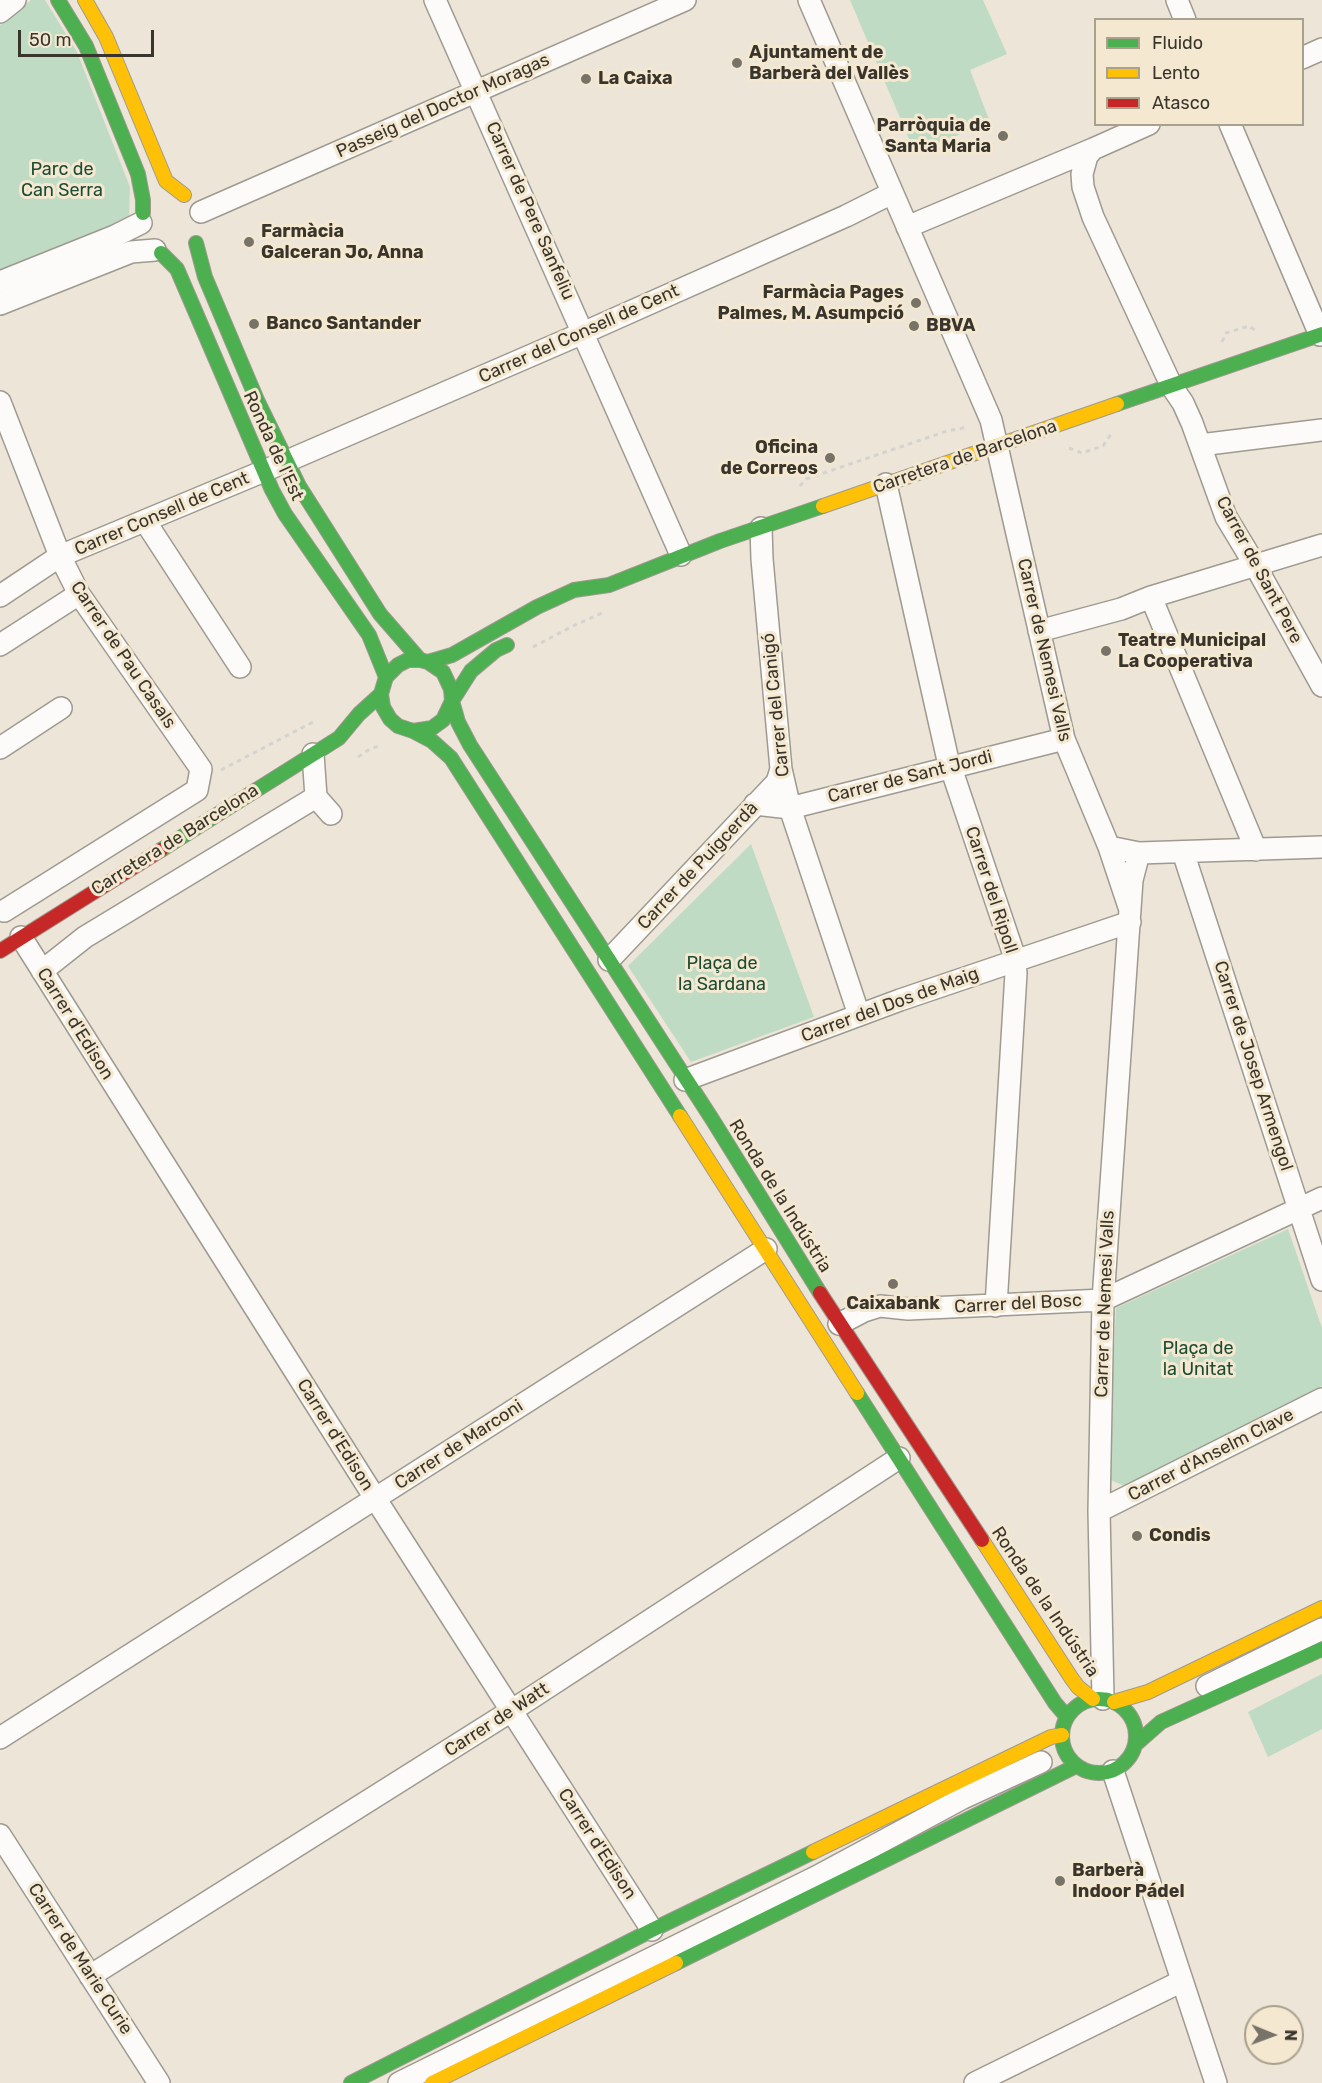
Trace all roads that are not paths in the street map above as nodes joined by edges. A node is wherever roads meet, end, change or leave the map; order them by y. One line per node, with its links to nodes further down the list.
1 (15, 0): 8 (street)
2 (58, 0): 18 (street)
3 (85, 0): 17 (street)
4 (435, 0): 12 (street, Carrer de Pere Sanfeliu)
5 (685, 0): 12 (street, Passeig del Doctor Moragas)
6 (809, 0): 16 (street, Carrer de Nemesi Valls)
7 (1177, 0): 9 (street)
8 (0, 12)
9 (1184, 18)
10 (1322, 49): 11 (street)
11 (1304, 57)
12 (477, 91): 20 (street, Passeig del Doctor Moragas); 24 (street, Carrer de Pere Sanfeliu)
13 (1145, 126): 15 (street)
14 (1231, 126): 25 (street)
15 (1093, 149): 19 (street); 26 (street, Carrer de Sant Pere)
16 (892, 193): 19 (street, Carrer de Nemesi Valls); 24 (street, Carrer del Consell de Cent)
17 (184, 195): 18 (street); 20 (street)
18 (142, 218): 21 (street); 22 (street)
19 (907, 227): 30 (street, Carrer de Nemesi Valls)
20 (200, 228): 21 (street); 31 (street, Ronda de l'Est)
21 (158, 251): 23 (street); 32 (street, Ronda de l'Est)
22 (0, 282)
23 (0, 304)
24 (583, 333): 31 (street, Carrer del Consell de Cent); 37 (street, Carrer de Pere Sanfeliu)
25 (1321, 335): 26 (street, Carretera de Barcelona)
26 (1172, 387): 29 (street, Carrer de Sant Pere); 30 (street, Carretera de Barcelona)
27 (0, 402): 38 (street, Carrer de Pau Casals)
28 (1322, 430): 29 (street)
29 (1200, 445): 39 (street, Carrer de Sant Pere)
30 (997, 447): 33 (street, Carretera de Barcelona); 45 (street, Carrer de Nemesi Valls)
31 (287, 460): 32 (street, Carrer del Consell de Cent); 48 (street, Ronda de l'Est)
32 (264, 471): 34 (street, Carrer Consell de Cent); 50 (street, Ronda de l'Est)
33 (886, 484): 35 (street, Carretera de Barcelona); 62 (street, Carrer del Ripoll)
34 (145, 521): 38 (street, Carrer Consell de Cent); 49 (street)
35 (761, 528): 37 (street, Carretera de Barcelona); 64 (street, Carrer del Canigó)
36 (1322, 545): 39 (street)
37 (681, 555): 40 (street, Carretera de Barcelona)
38 (60, 556): 41 (street, Carrer de Pau Casals); 42 (street, Carrer Consell de Cent)
39 (1255, 565): 43 (street); 51 (street, Carrer de Sant Pere)
40 (609, 585): 44 (street); 48 (street)
41 (79, 594): 47 (street); 63 (street, Carrer de Pau Casals)
42 (0, 596)
43 (1151, 597): 45 (street); 72 (street)
44 (584, 604)
45 (1039, 631): 59 (street, Carrer de Nemesi Valls)
46 (516, 640): 53 (street)
47 (0, 645)
48 (424, 661): 50 (street); 53 (street)
49 (240, 667)
50 (386, 677): 52 (street)
51 (1322, 686)
52 (381, 694): 55 (street); 58 (street, Carretera de Barcelona)
53 (452, 701): 55 (street); 81 (street, Ronda de la Indústria)
54 (61, 708): 60 (street)
55 (412, 731): 56 (street); 88 (street)
56 (387, 734)
57 (360, 737): 58 (street, Carretera de Barcelona)
58 (339, 738): 61 (street, Carretera de Barcelona)
59 (1064, 739): 62 (street, Carrer de Sant Jordi); 71 (street, Carrer de Nemesi Valls)
60 (0, 748)
61 (313, 754): 65 (street, Carretera de Barcelona); 66 (street)
62 (951, 766): 68 (street, Carrer de Sant Jordi); 82 (street, Carrer del Ripoll)
63 (201, 769): 78 (street, Carretera de Barcelona)
64 (781, 769): 67 (street, Carrer de Puigcerdà); 68 (street, Carrer del Canigó)
65 (269, 781): 70 (street); 76 (street, Carretera de Barcelona)
66 (316, 797): 69 (street); 70 (street)
67 (755, 804): 68 (street, Carrer de Sant Jordi); 81 (street, Carrer de Puigcerdà)
68 (790, 808): 84 (street, Carrer del Canigó)
69 (330, 814)
70 (277, 820): 77 (street)
71 (1109, 848): 74 (street); 79 (street, Carrer de Nemesi Valls)
72 (1256, 850): 73 (street); 75 (street)
73 (1183, 852): 74 (street); 87 (street, Carrer de Josep Armengol)
74 (1139, 854): 79 (street, Carrer de Nemesi Valls)
75 (1320, 854)
76 (108, 882): 77 (street); 80 (street, Carretera de Barcelona)
77 (150, 898): 83 (street)
78 (2, 908): 80 (street)
79 (1130, 916): 82 (street, Carrer del Dos de Maig); 90 (street, Carrer de Nemesi Valls)
80 (11, 944): 83 (street, Carrer d'Edison)
81 (609, 960): 85 (street, Ronda de la Indústria)
82 (1014, 961): 84 (street, Carrer del Dos de Maig); 91 (street, Carrer del Ripoll)
83 (42, 971): 95 (street, Carrer d'Edison)
84 (859, 1015): 85 (street, Carrer del Dos de Maig)
85 (686, 1080): 92 (street, Ronda de la Indústria)
86 (1322, 1198): 87 (street, Carrer del Bosc)
87 (1299, 1209): 89 (street, Carrer de Josep Armengol); 90 (street, Carrer del Bosc)
88 (766, 1249): 94 (street); 95 (street, Carrer de Marconi)
89 (1322, 1280)
90 (1102, 1300): 91 (street, Carrer del Bosc); 96 (street, Carrer de Nemesi Valls)
91 (996, 1306): 92 (street, Carrer del Bosc)
92 (839, 1324): 100 (street, Ronda de la Indústria)
93 (1322, 1399): 96 (street, Carrer d'Anselm Clave)
94 (899, 1458): 102 (street, Carrer de Watt); 103 (street)
95 (375, 1498): 102 (street, Carrer d'Edison); 105 (street, Carrer de Marconi)
96 (1100, 1511): 100 (street, Carrer de Nemesi Valls)
97 (1322, 1608): 100 (street)
98 (1322, 1629): 101 (street)
99 (1322, 1649): 106 (street)
100 (1103, 1700): 103 (street); 106 (street)
101 (1156, 1709)
102 (511, 1712): 111 (street, Carrer d'Edison); 112 (street, Carrer de Watt)
103 (1067, 1717): 104 (street)
104 (1062, 1736): 108 (street); 111 (street)
105 (0, 1738)
106 (1136, 1744): 109 (street)
107 (1042, 1763): 116 (street)
108 (1076, 1766): 109 (street); 117 (street)
109 (1113, 1771): 113 (street)
110 (0, 1835): 112 (street, Carrer de Marie Curie)
111 (652, 1930): 115 (street)
112 (90, 1976): 114 (street, Carrer de Marie Curie)
113 (1182, 1981): 118 (street); 119 (street)
114 (159, 2083)
115 (351, 2083)
116 (399, 2083)
117 (432, 2083)
118 (975, 2083)
119 (1216, 2083)

